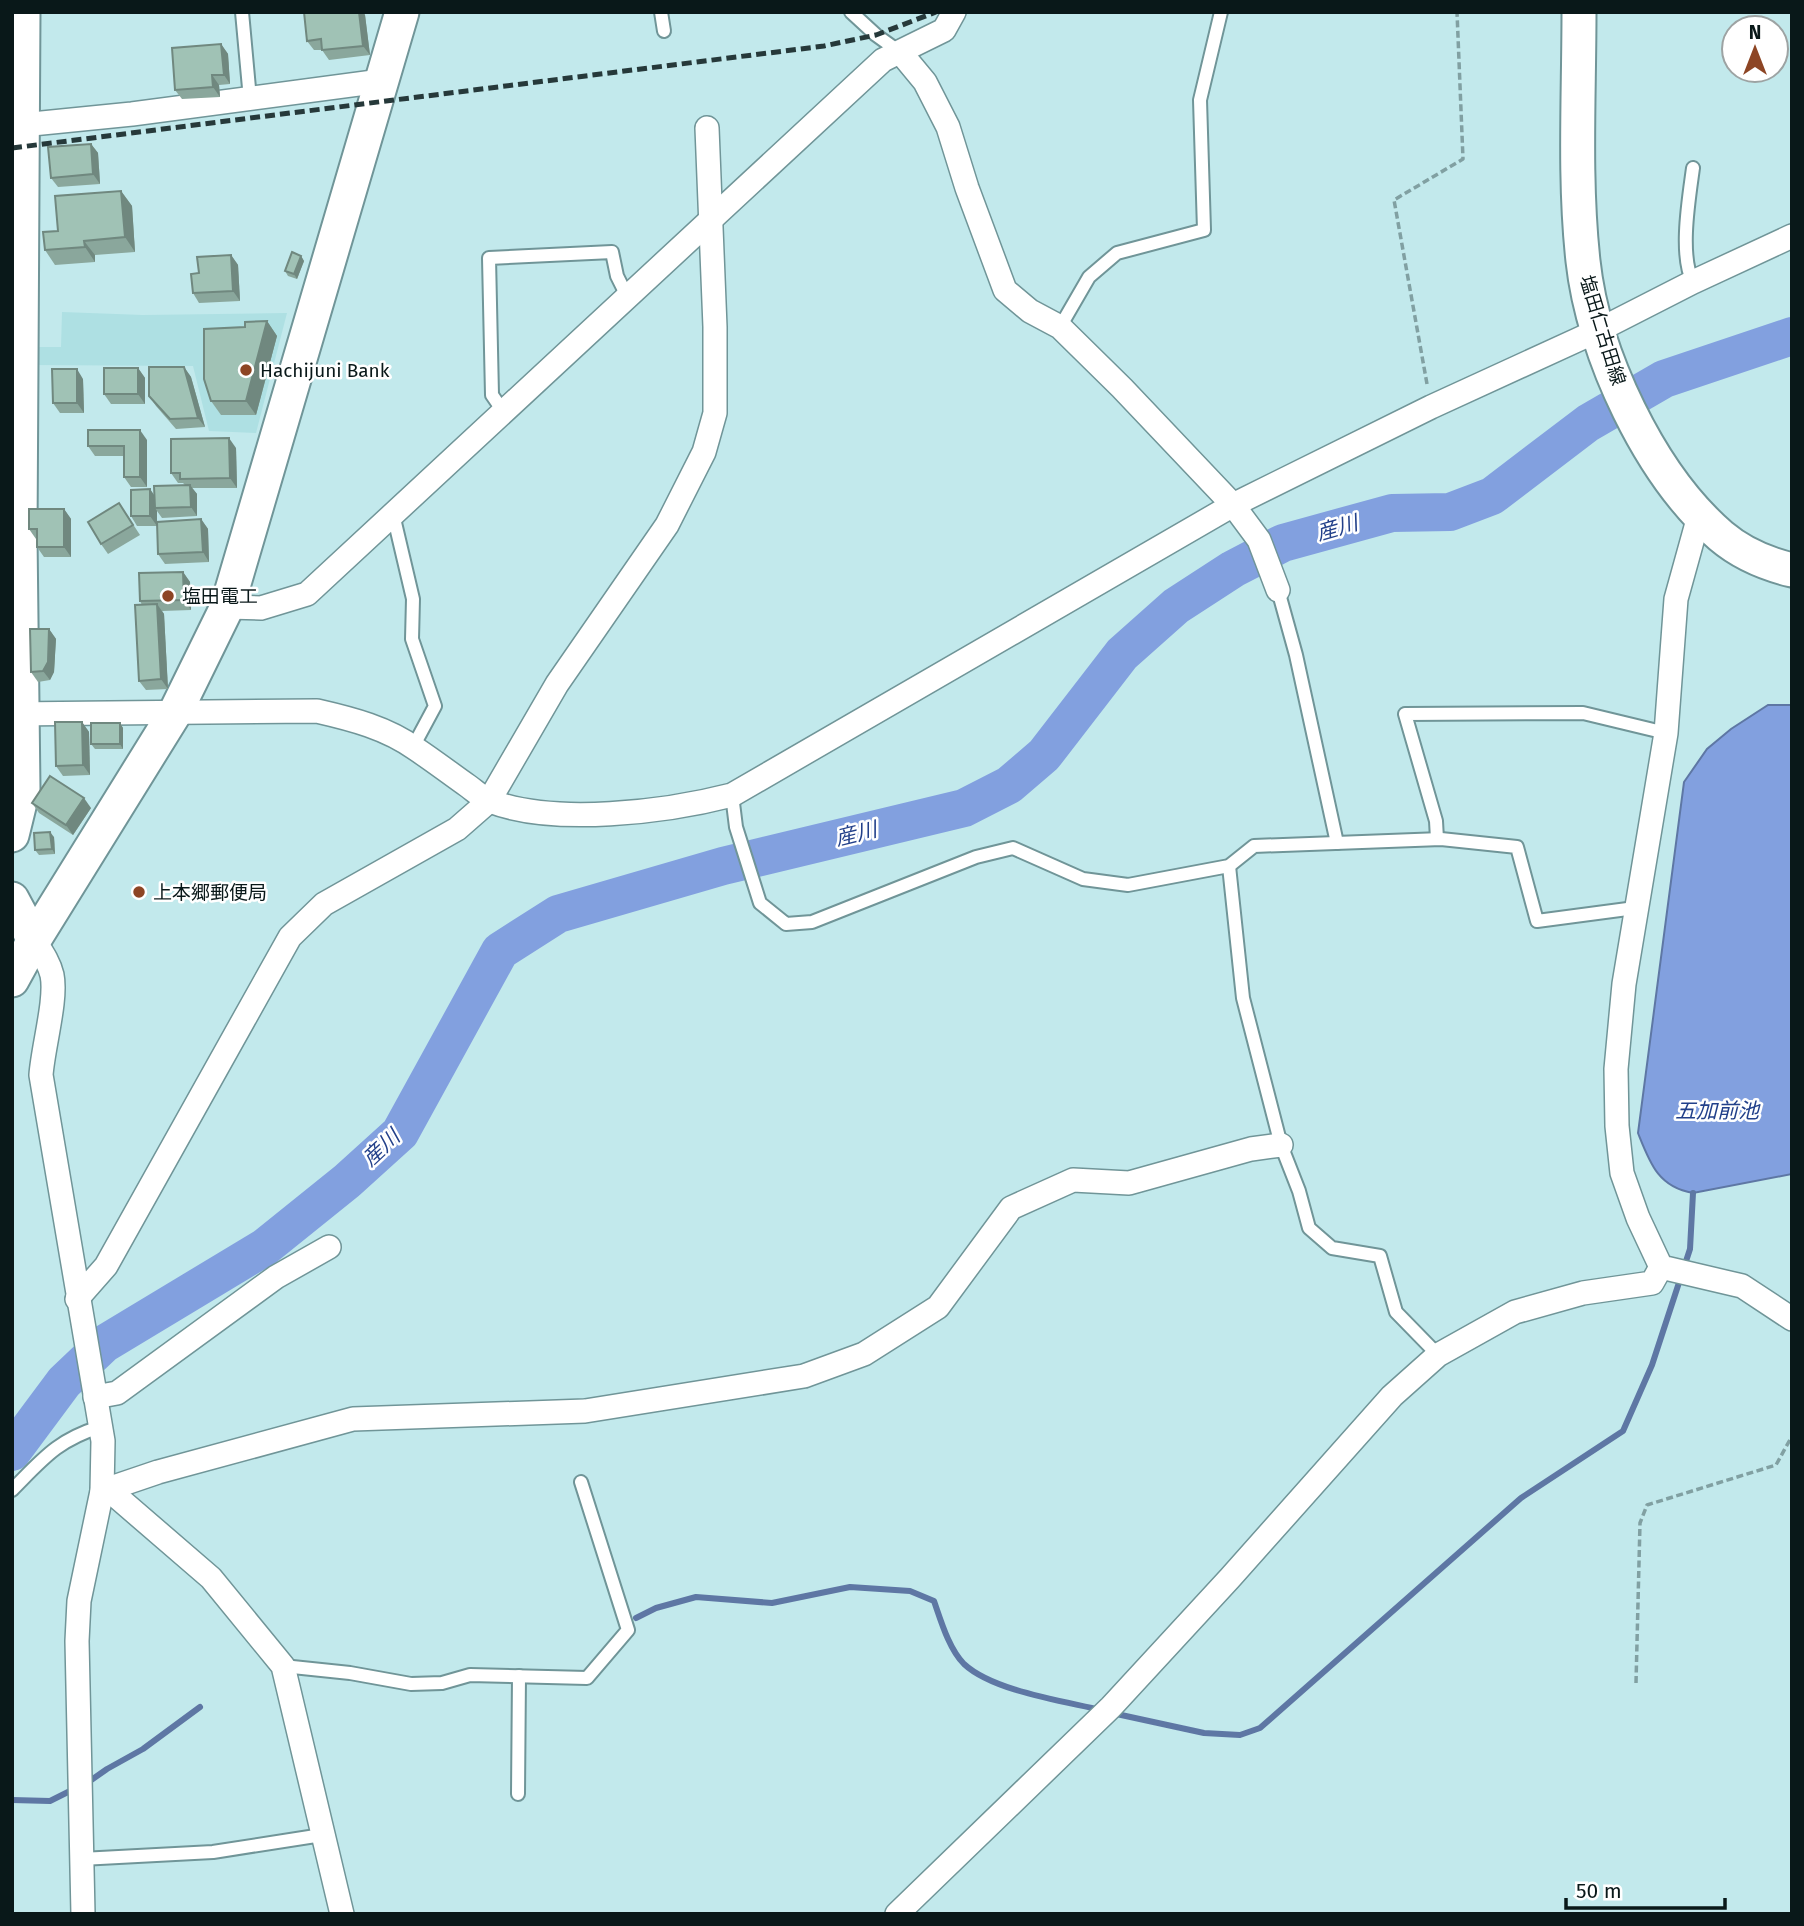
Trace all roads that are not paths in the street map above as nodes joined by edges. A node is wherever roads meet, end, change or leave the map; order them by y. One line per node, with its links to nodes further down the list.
1 (242, 12): 12 (lane)
2 (402, 12): 11 (street)
3 (661, 12): 8 (lane)
4 (851, 12): 10 (lane)
5 (954, 12): 10 (street)
6 (1221, 12): 21 (lane)
7 (1579, 12): 22 (street, 塩田仁古田線)
8 (664, 31)
9 (19, 34): 13 (street)
10 (901, 52): 17 (street); 21 (street)
11 (381, 80): 12 (street); 30 (street)
12 (250, 99): 13 (street)
13 (22, 125): 16 (street)
14 (707, 128): 17 (street)
15 (1693, 167): 19 (lane)
16 (17, 181): 25 (street)
17 (710, 219): 20 (street); 36 (street)
18 (1792, 236): 19 (street)
19 (1693, 282): 22 (street)
20 (627, 296): 23 (street); 23 (lane)
21 (1060, 327): 24 (street)
22 (1599, 330): 24 (street); 27 (street, 塩田仁古田線)
23 (503, 411): 26 (street)
24 (1233, 505): 29 (street); 35 (street)
25 (16, 510): 32 (street)
26 (393, 514): 30 (street); 34 (lane)
27 (1699, 516): 28 (street, 塩田仁古田線); 33 (street)
28 (1792, 570)
29 (1278, 590): 39 (lane)
30 (227, 607): 31 (street)
31 (176, 711): 32 (street); 34 (street); 43 (street)
32 (17, 714): 37 (street)
33 (1666, 733): 38 (lane); 42 (street)
34 (413, 747): 36 (street)
35 (732, 795): 36 (street); 40 (lane)
36 (489, 801): 48 (street)
37 (12, 835)
38 (1437, 839): 39 (lane); 42 (lane)
39 (1337, 843): 40 (lane)
40 (1229, 866): 45 (lane)
41 (12, 900): 43 (street)
42 (1635, 908): 47 (street)
43 (34, 940): 44 (street); 48 (street)
44 (12, 980)
45 (1281, 1145): 50 (lane); 55 (street)
46 (329, 1247): 51 (street)
47 (1661, 1267): 49 (street); 50 (street)
48 (79, 1307): 51 (street)
49 (1792, 1319)
50 (1438, 1355): 63 (street)
51 (95, 1394): 52 (street)
52 (100, 1427): 54 (lane); 55 (street)
53 (581, 1482): 57 (lane)
54 (12, 1490)
55 (106, 1491): 56 (street); 60 (street)
56 (283, 1666): 57 (lane); 59 (street)
57 (519, 1675): 58 (lane)
58 (518, 1794)
59 (322, 1835): 60 (lane); 62 (street)
60 (81, 1859): 61 (street)
61 (83, 1914)
62 (342, 1914)
63 (897, 1914)

